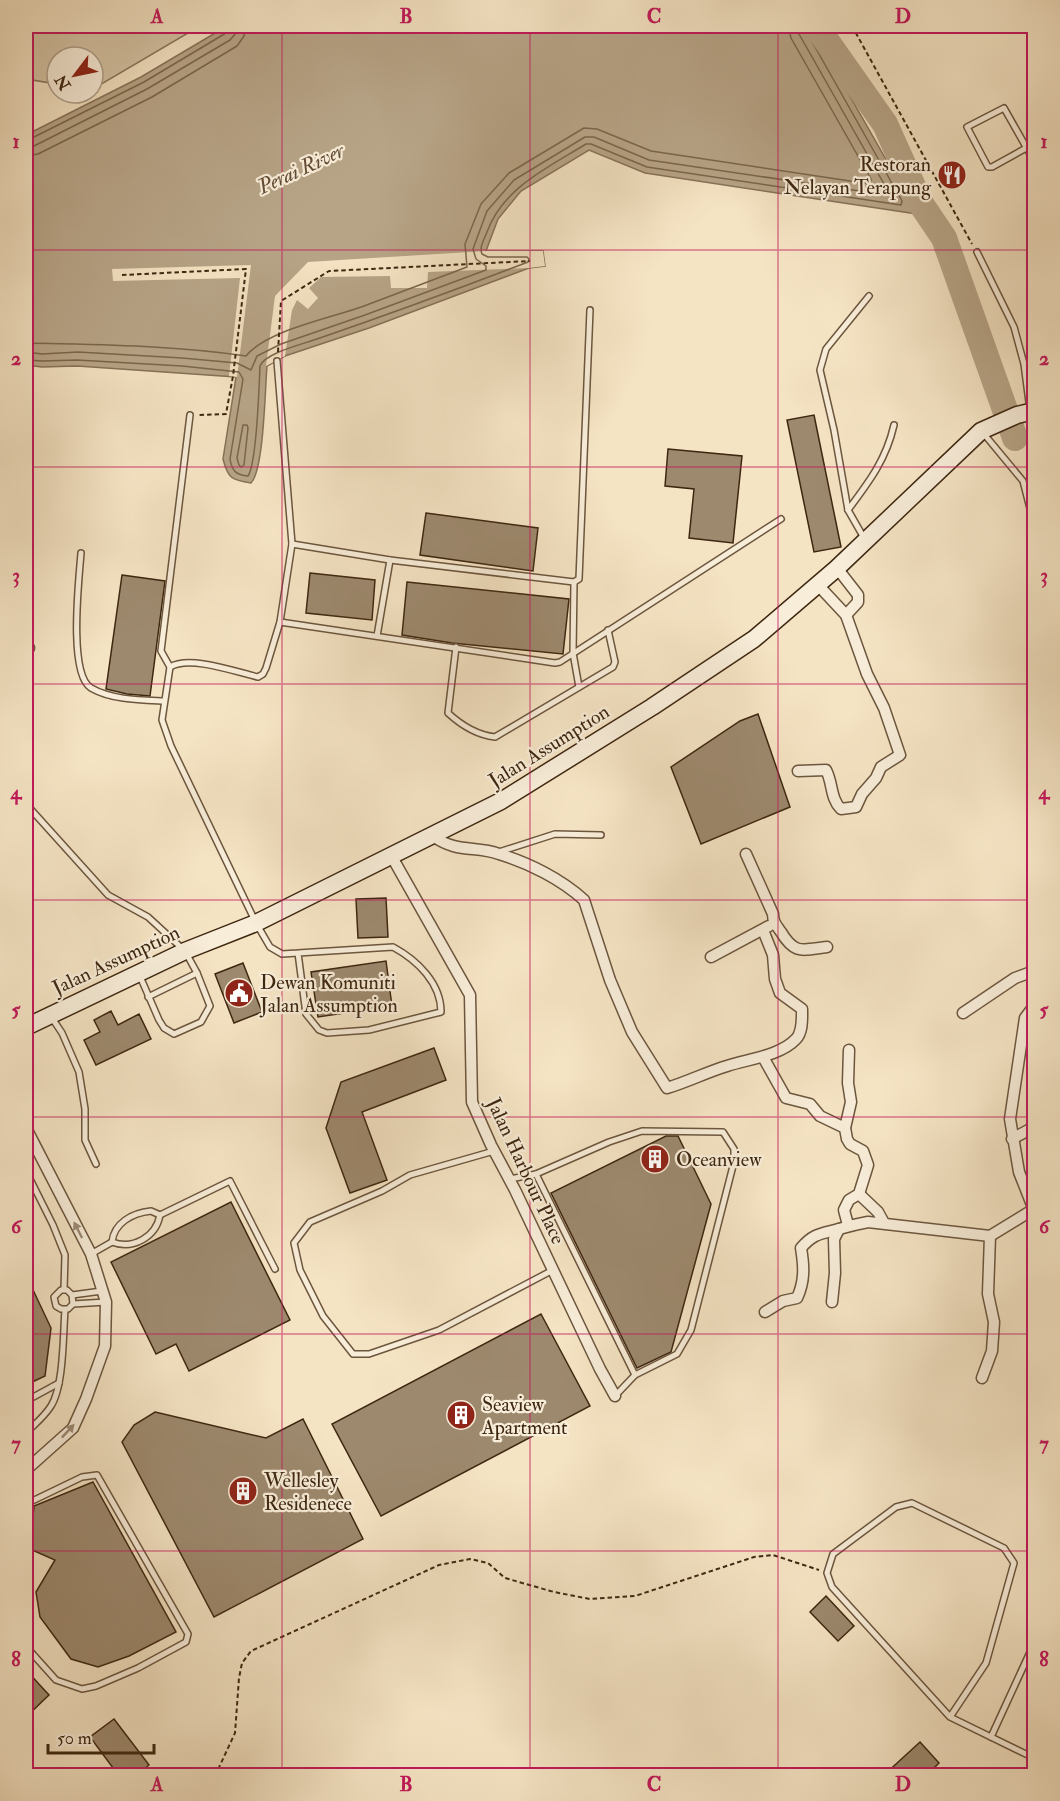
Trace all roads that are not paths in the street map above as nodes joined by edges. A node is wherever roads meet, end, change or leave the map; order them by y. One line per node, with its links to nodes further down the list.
1 (1028, 147): 1 (lane); 2 (lane)
2 (1035, 161)
3 (977, 252): 7 (lane)
4 (869, 296): 11 (lane)
5 (590, 310): 19 (lane)
6 (277, 361): 15 (lane)
7 (1027, 412): 10 (street, Jalan Assumption)
8 (190, 415): 27 (lane)
9 (894, 425): 11 (lane)
10 (981, 431): 13 (lane); 14 (street, Jalan Assumption)
11 (848, 510): 14 (lane)
12 (781, 519): 23 (lane)
13 (1035, 524)
14 (866, 541): 18 (street, Jalan Assumption)
15 (292, 544): 17 (lane); 22 (lane)
16 (81, 553): 29 (lane)
17 (390, 560): 19 (lane); 24 (lane)
18 (837, 568): 20 (street, Jalan Assumption); 21 (street)
19 (574, 582): 26 (lane)
20 (818, 585): 21 (street); 33 (street, Jalan Assumption)
21 (846, 615): 30 (street)
22 (280, 622): 24 (lane); 27 (lane)
23 (608, 630): 26 (lane); 28 (lane)
24 (377, 636): 25 (lane)
25 (456, 647): 26 (lane); 28 (lane)
26 (573, 653): 28 (lane)
27 (170, 667): 29 (lane)
28 (579, 687)
29 (164, 701): 38 (lane)
30 (798, 771)
31 (26, 804): 41 (lane)
32 (601, 835): 34 (lane)
33 (433, 836): 34 (street); 36 (street, Jalan Assumption)
34 (498, 853): 53 (street)
35 (746, 854): 37 (street)
36 (392, 857): 38 (street, Jalan Assumption); 58 (street, Jalan Harbour Place)
37 (773, 921): 39 (street); 40 (street)
38 (256, 923): 41 (street, Jalan Assumption); 42 (lane)
39 (764, 930): 43 (street); 53 (street)
40 (827, 947)
41 (185, 951): 45 (street, Jalan Assumption); 46 (lane)
42 (298, 953): 42 (lane)
43 (711, 957)
44 (1035, 971): 49 (street)
45 (138, 973): 47 (lane); 50 (street, Jalan Assumption)
46 (198, 973): 47 (lane); 47 (lane)
47 (148, 997)
48 (1035, 1010): 57 (street)
49 (963, 1013)
50 (50, 1014): 51 (street, Jalan Assumption); 59 (lane)
51 (26, 1027)
52 (849, 1050): 56 (street)
53 (763, 1057): 56 (street)
54 (1035, 1127): 57 (street)
55 (26, 1128): 70 (street, one-way to 55)
56 (845, 1128): 63 (street)
57 (1012, 1139): 64 (street)
58 (494, 1151): 62 (street, Jalan Harbour Place); 72 (lane)
59 (96, 1164)
60 (26, 1171): 73 (lane)
61 (536, 1174): 62 (lane); 81 (lane); 81 (lane)
62 (508, 1179): 72 (street, Jalan Harbour Place)
63 (859, 1194): 66 (street); 67 (street)
64 (1034, 1210): 68 (street)
65 (160, 1215): 69 (lane); 69 (lane); 71 (lane)
66 (884, 1223): 67 (street); 68 (street)
67 (843, 1227): 77 (street); 80 (street)
68 (990, 1236): 82 (street)
69 (112, 1242): 70 (lane)
70 (91, 1254): 74 (street)
71 (275, 1269)
72 (553, 1270): 84 (street, Jalan Harbour Place)
73 (64, 1290): 75 (lane); 79 (lane)
74 (102, 1291): 75 (lane); 76 (street)
75 (72, 1294): 78 (lane)
76 (106, 1302): 78 (lane); 87 (street, one-way to 76)
77 (832, 1302)
78 (73, 1304): 79 (lane)
79 (64, 1310): 83 (lane)
80 (765, 1312)
81 (635, 1375): 84 (lane)
82 (982, 1378)
83 (59, 1383): 85 (lane); 86 (lane)
84 (615, 1396)
85 (26, 1401)
86 (26, 1433)
87 (26, 1470)
88 (26, 1504): 91 (lane)
89 (1035, 1630): 90 (lane)
90 (1033, 1649): 93 (lane)
91 (26, 1652)
92 (950, 1717): 92 (lane); 93 (lane)
93 (991, 1737): 94 (lane)
94 (1035, 1758)

